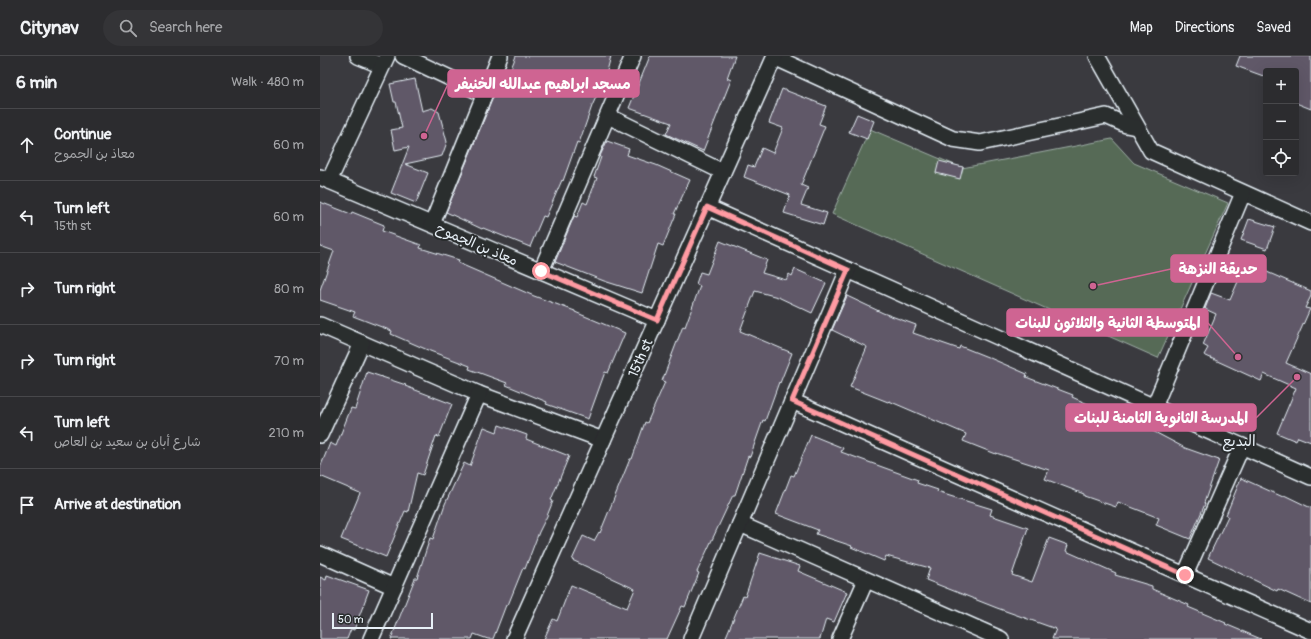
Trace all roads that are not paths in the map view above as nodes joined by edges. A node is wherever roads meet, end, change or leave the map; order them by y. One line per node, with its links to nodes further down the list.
1 (358, 56): 7 (street)
2 (403, 56): 8 (street)
3 (500, 56): 8 (street)
4 (633, 56): 9 (street)
5 (774, 56): 10 (street); 11 (street, 15th st)
6 (1097, 56): 10 (street)
7 (385, 61): 12 (street)
8 (484, 94): 16 (street)
9 (608, 116): 11 (street); 18 (street)
10 (1136, 127): 13 (street)
11 (723, 172): 14 (street, 15th st)
12 (324, 179): 16 (street, معاذ بن الجموح)
13 (1243, 193): 15 (street); 24 (street)
14 (707, 207): 17 (street); 19 (street, 15th st)
15 (1311, 223)
16 (432, 224): 18 (street, معاذ بن الجموح)
17 (848, 270): 23 (street); 24 (street)
18 (541, 271): 19 (street, معاذ بن الجموح)
19 (657, 320): 26 (street, 15th st)
20 (320, 325): 21 (street)
21 (362, 343): 22 (street); 25 (street)
22 (479, 394): 26 (street); 33 (street)
23 (792, 401): 29 (street); 31 (street)
24 (1154, 406): 27 (street)
25 (320, 435)
26 (603, 440): 36 (street, 15th st)
27 (1242, 446): 28 (street); 31 (street)
28 (1311, 477)
29 (740, 524): 32 (street); 37 (street)
30 (320, 554): 33 (street)
31 (1185, 575): 34 (street)
32 (866, 580): 38 (street); 39 (street)
33 (394, 587): 35 (street)
34 (1311, 631)
35 (371, 639)
36 (514, 639)
37 (691, 639)
38 (840, 639)
39 (1001, 639)

